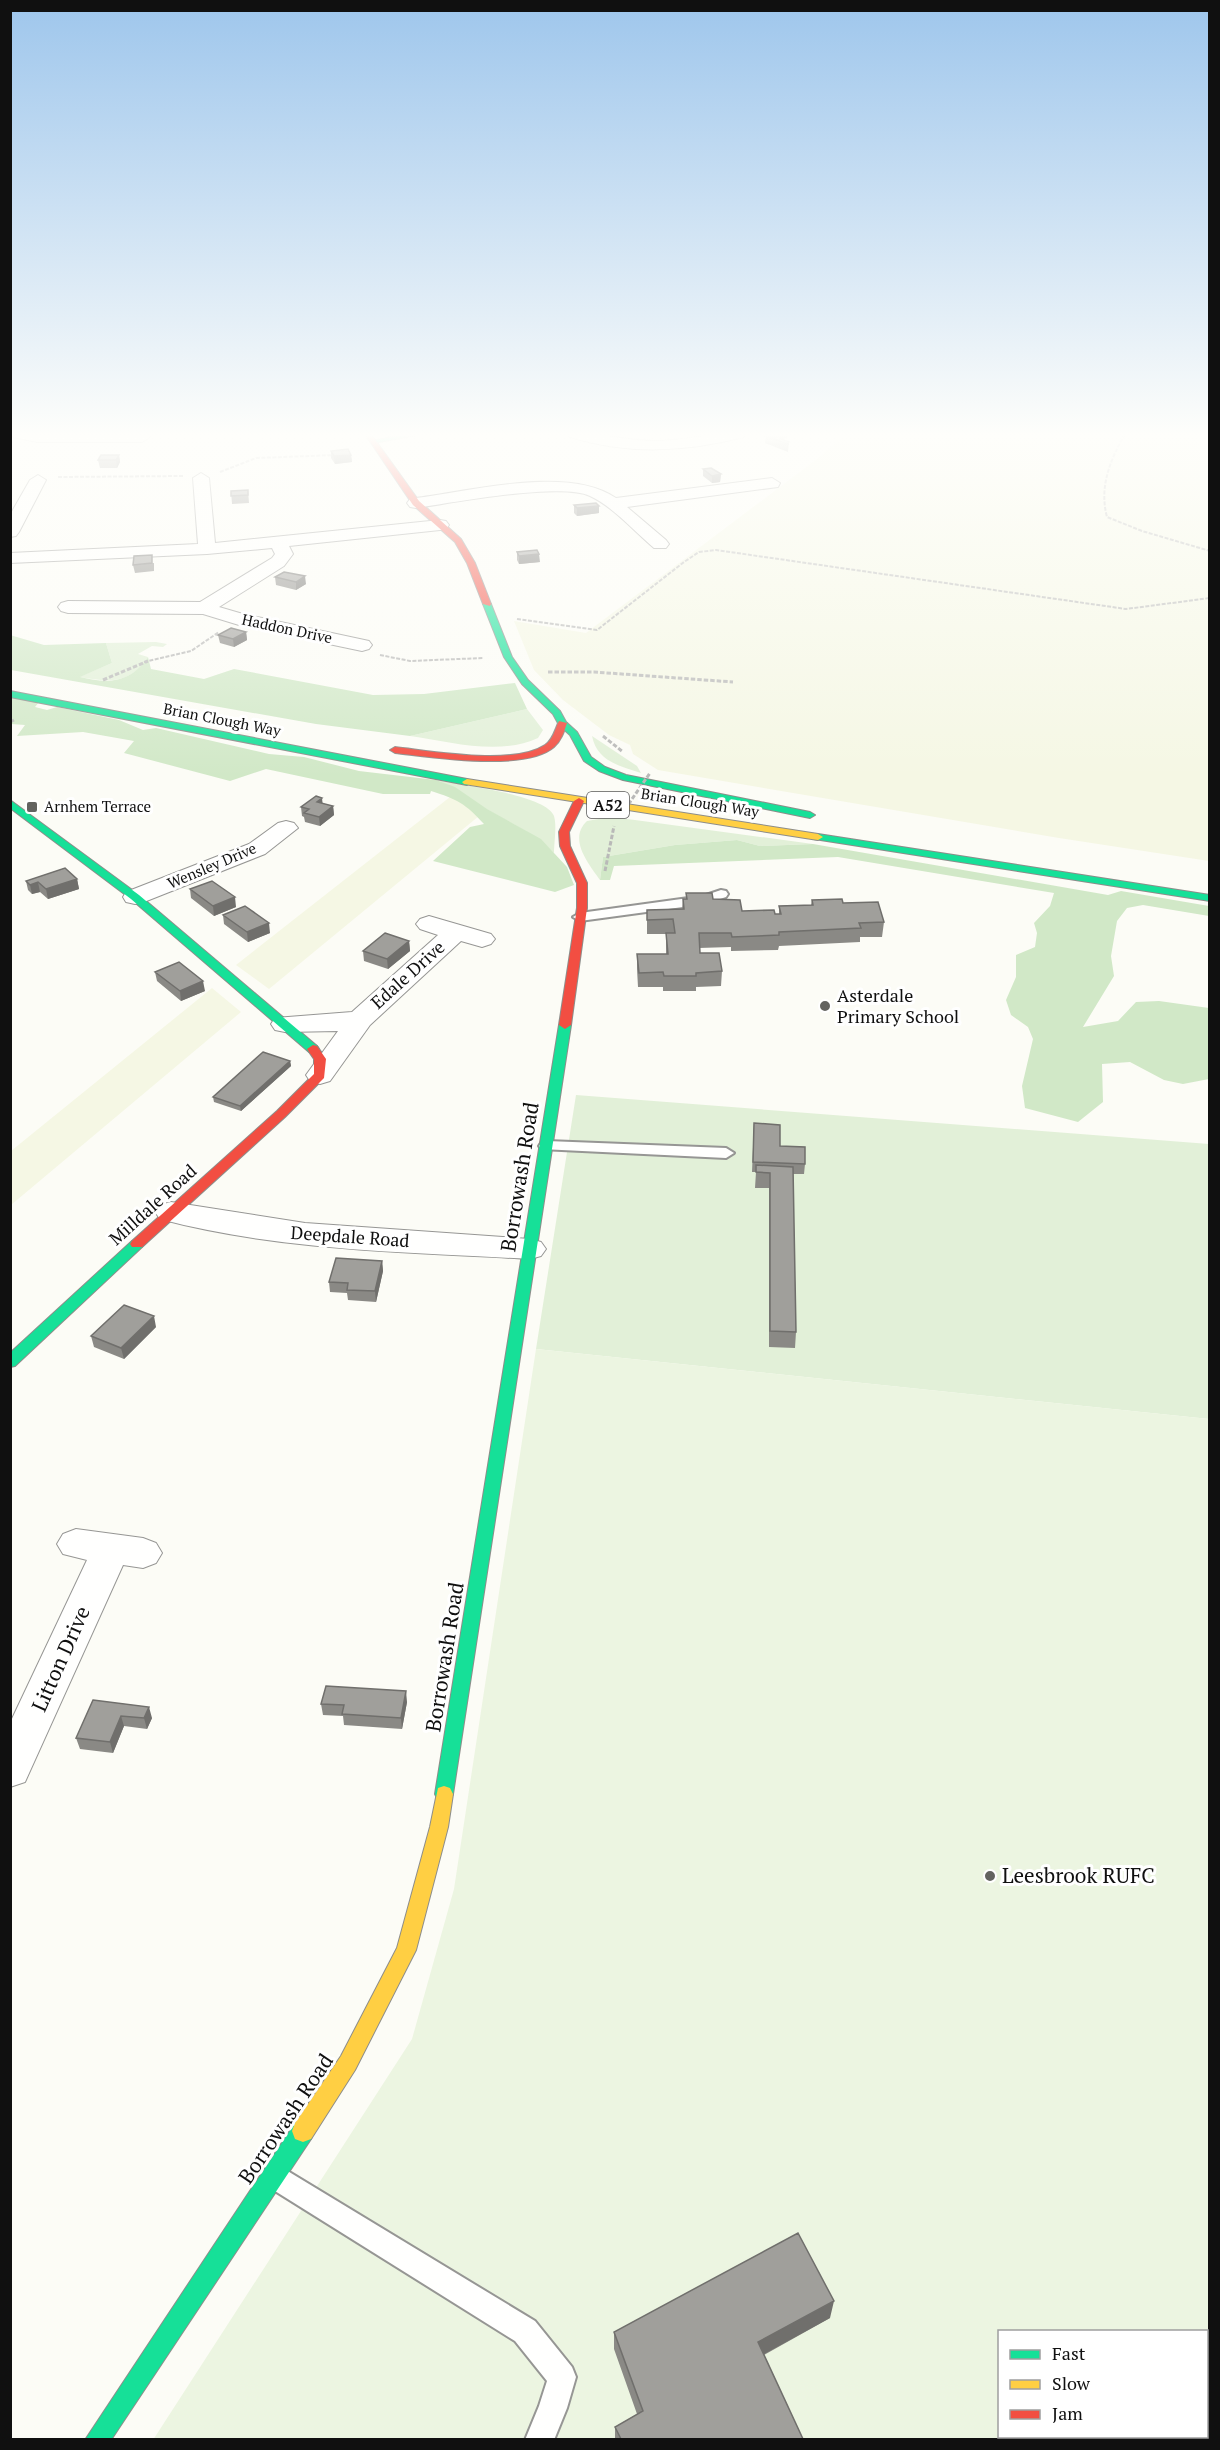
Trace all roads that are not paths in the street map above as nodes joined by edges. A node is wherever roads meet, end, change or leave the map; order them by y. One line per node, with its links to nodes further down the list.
1 (215, 548): 4 (street)
2 (281, 548): 7 (street)
3 (462, 548): 11 (main road)
4 (207, 549): 5 (street)
5 (10, 558)
6 (68, 608): 7 (street, Haddon Drive)
7 (204, 608): 8 (street, Haddon Drive)
8 (362, 645)
9 (10, 680): 12 (main road, Brian Clough Way)
10 (10, 694): 15 (main road, Brian Clough Way / A52)
11 (560, 718): 13 (main road); 14 (main road, Brian Clough Way / A52)
12 (213, 719)
13 (524, 771)
14 (601, 784)
15 (579, 801): 20 (main road, Brian Clough Way / A52); 21 (main road, Borrowash Road)
16 (10, 803): 19 (main road)
17 (286, 828): 19 (street, Wensley Drive)
18 (721, 894): 21 (lane)
19 (135, 897): 26 (main road)
20 (1209, 898)
21 (580, 917): 28 (main road, Borrowash Road)
22 (429, 924): 23 (street, Edale Drive)
23 (456, 932): 24 (street, Edale Drive); 25 (street, Edale Drive)
24 (482, 939)
25 (360, 1019): 26 (street, Edale Drive); 27 (street, Edale Drive)
26 (285, 1024): 27 (main road)
27 (320, 1075): 30 (main road, Milldale Road)
28 (547, 1146): 29 (lane); 31 (main road, Borrowash Road)
29 (726, 1153)
30 (171, 1212): 31 (street, Deepdale Road); 32 (main road, Milldale Road)
31 (530, 1249): 35 (main road, Borrowash Road)
32 (10, 1362)
33 (110, 1548): 34 (street, Litton Drive)
34 (10, 1769)
35 (274, 2175): 36 (main road, Borrowash Road); 37 (lane)
36 (97, 2439)
37 (539, 2439)

